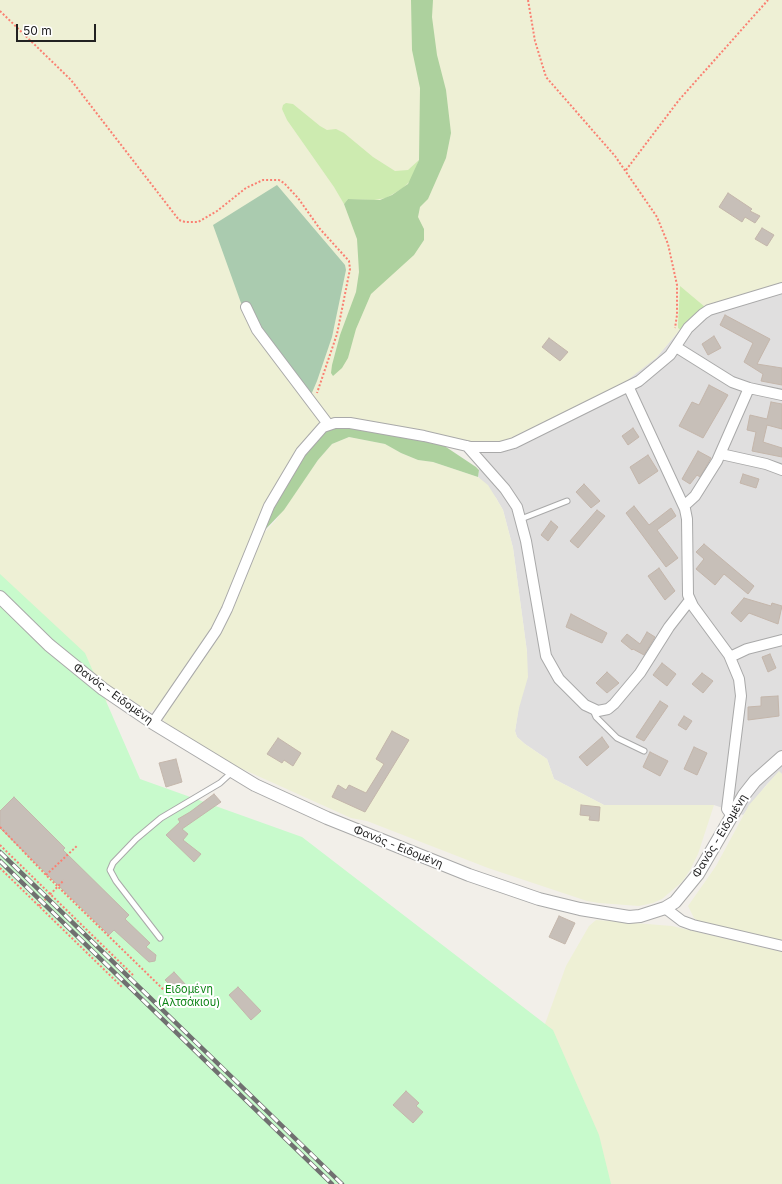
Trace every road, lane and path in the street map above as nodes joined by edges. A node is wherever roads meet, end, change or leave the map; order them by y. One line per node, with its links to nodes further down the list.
1 (528, 0): 4 (path)
2 (768, 0): 4 (path)
3 (0, 11): 11 (path)
4 (626, 170): 7 (path)
5 (782, 288): 7 (street)
6 (246, 307): 11 (street)
7 (676, 347): 8 (street); 9 (street)
8 (629, 388): 13 (street); 17 (street)
9 (749, 388): 10 (street); 14 (street)
10 (782, 395)
11 (312, 401): 12 (street)
12 (328, 424): 13 (street); 24 (street)
13 (466, 446): 18 (street)
14 (721, 454): 15 (street); 17 (street)
15 (782, 470)
16 (567, 501): 18 (lane)
17 (684, 506): 20 (street)
18 (522, 519): 23 (street)
19 (0, 598): 24 (street, Φανός - Ειδομένη)
20 (690, 600): 22 (street); 23 (street)
21 (782, 640): 22 (street)
22 (730, 657): 28 (street)
23 (592, 710): 25 (lane)
24 (153, 723): 27 (street, Φανός - Ειδομένη)
25 (644, 751)
26 (782, 757): 28 (street, Φανός - Ειδομένη)
27 (232, 772): 38 (street, Φανός - Ειδομένη); 39 (lane)
28 (732, 816): 38 (street, Φανός - Ειδομένη)
29 (0, 827): 33 (path)
30 (0, 845): 36 (path)
31 (78, 845): 33 (path)
32 (0, 868): 37 (path)
33 (46, 875): 35 (path)
34 (64, 880): 35 (path)
35 (58, 887): 36 (path); 43 (path)
36 (50, 894): 37 (path); 41 (path)
37 (38, 906): 42 (path)
38 (665, 908): 40 (street)
39 (160, 938)
40 (782, 946)
41 (134, 976)
42 (122, 987)
43 (173, 987)

